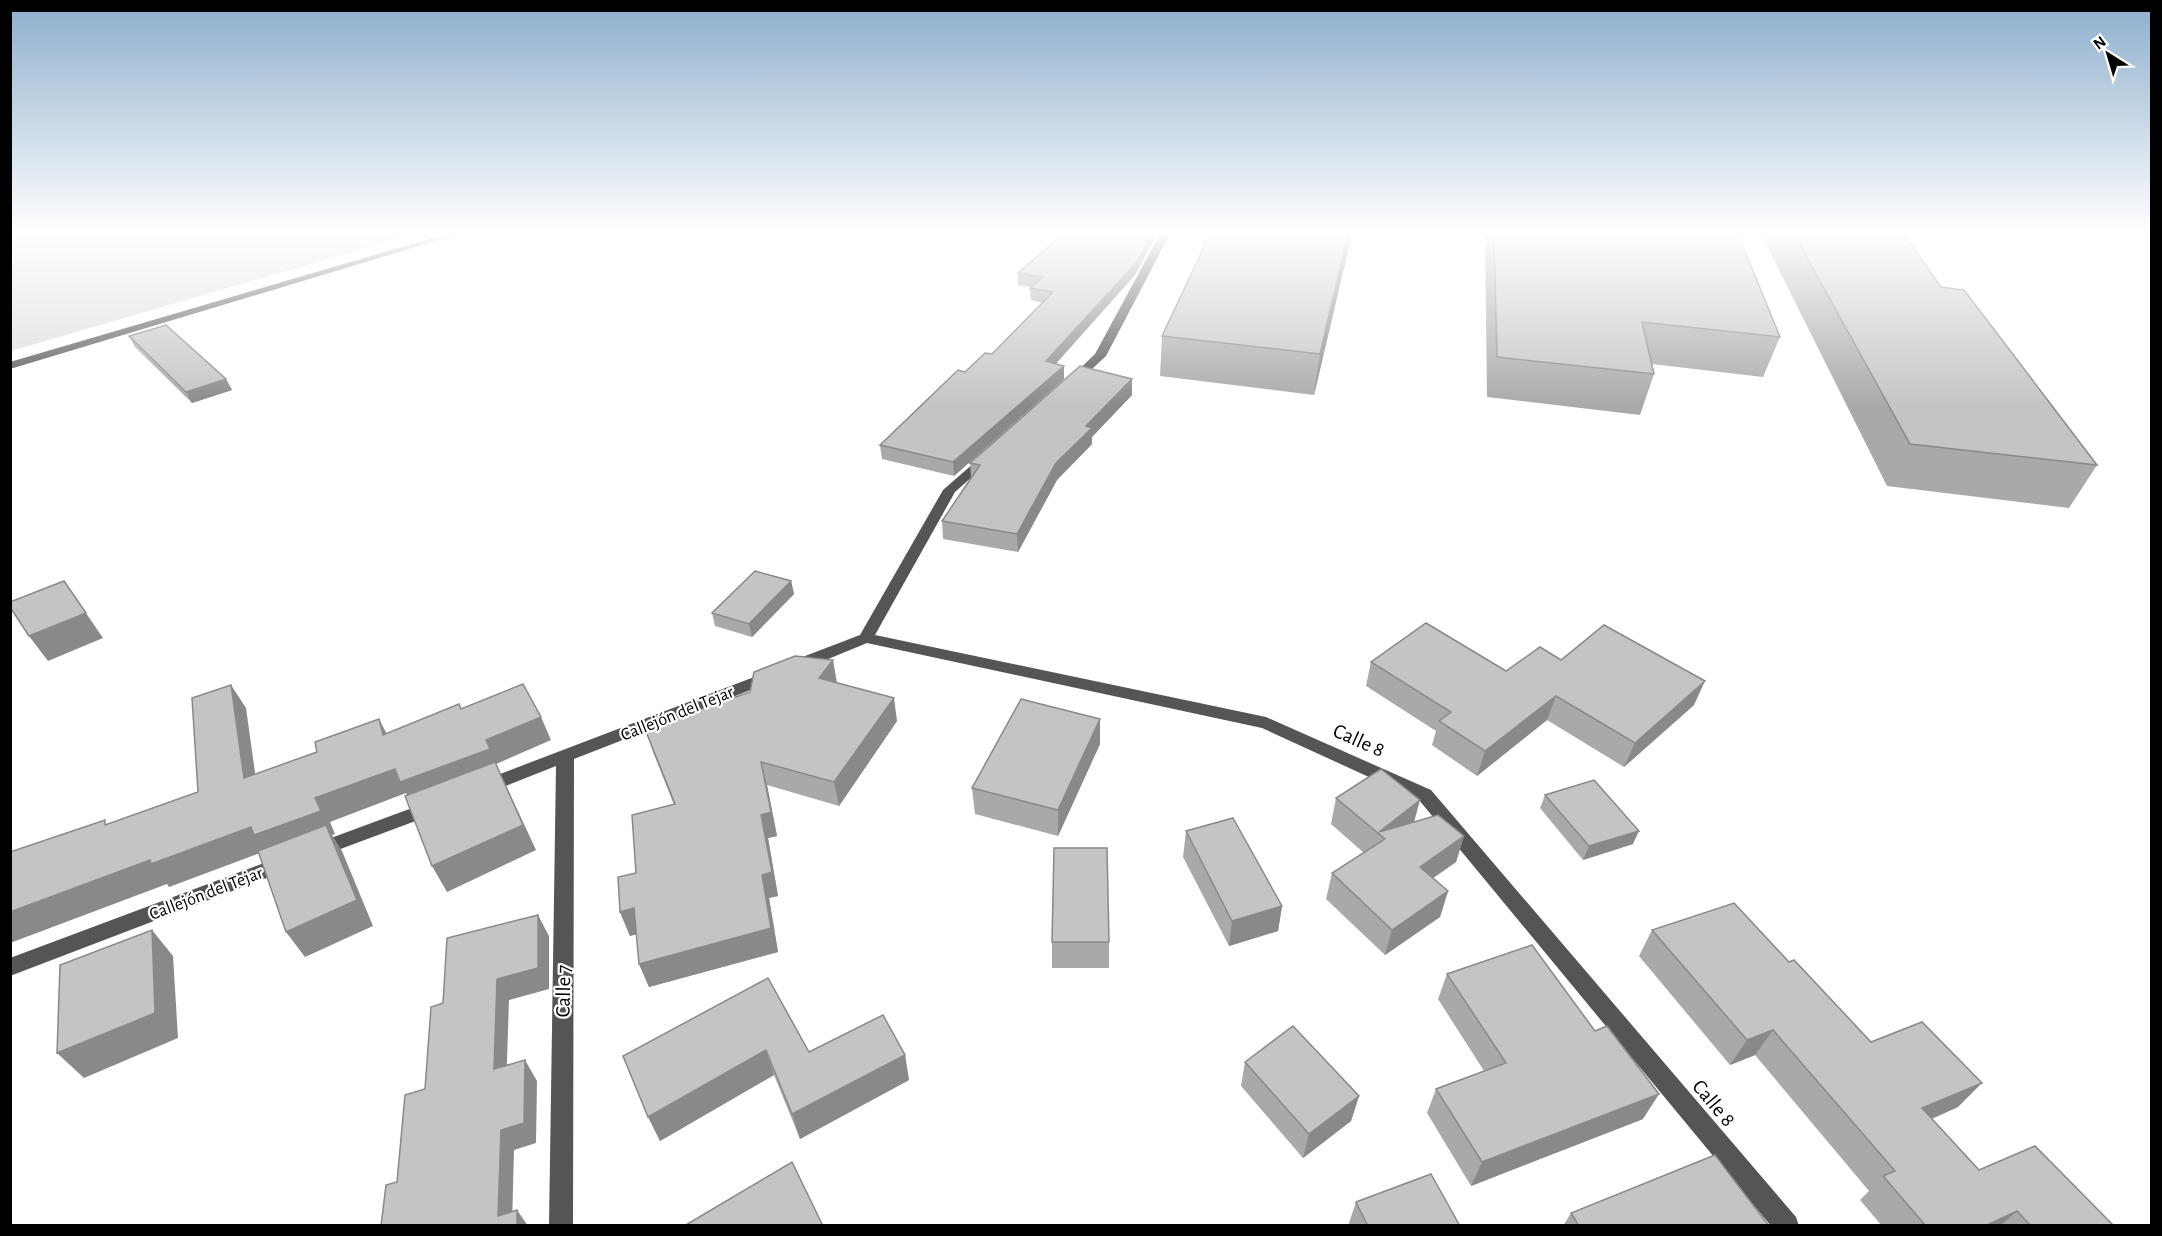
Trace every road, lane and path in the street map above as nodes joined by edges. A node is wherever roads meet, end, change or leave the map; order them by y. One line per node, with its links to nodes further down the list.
1 (260, 292): 3 (street)
2 (1134, 292): 4 (street)
3 (10, 366)
4 (1065, 388)
5 (994, 451): 6 (street)
6 (866, 638): 7 (street, Callejón del Tejar); 12 (street, Calle 8)
7 (565, 757): 8 (street, Callejón del Tejar); 11 (street, Calle 7)
8 (465, 795)
9 (443, 803): 10 (street, Callejón del Tejar)
10 (10, 967)
11 (561, 1226)
12 (1787, 1226)

